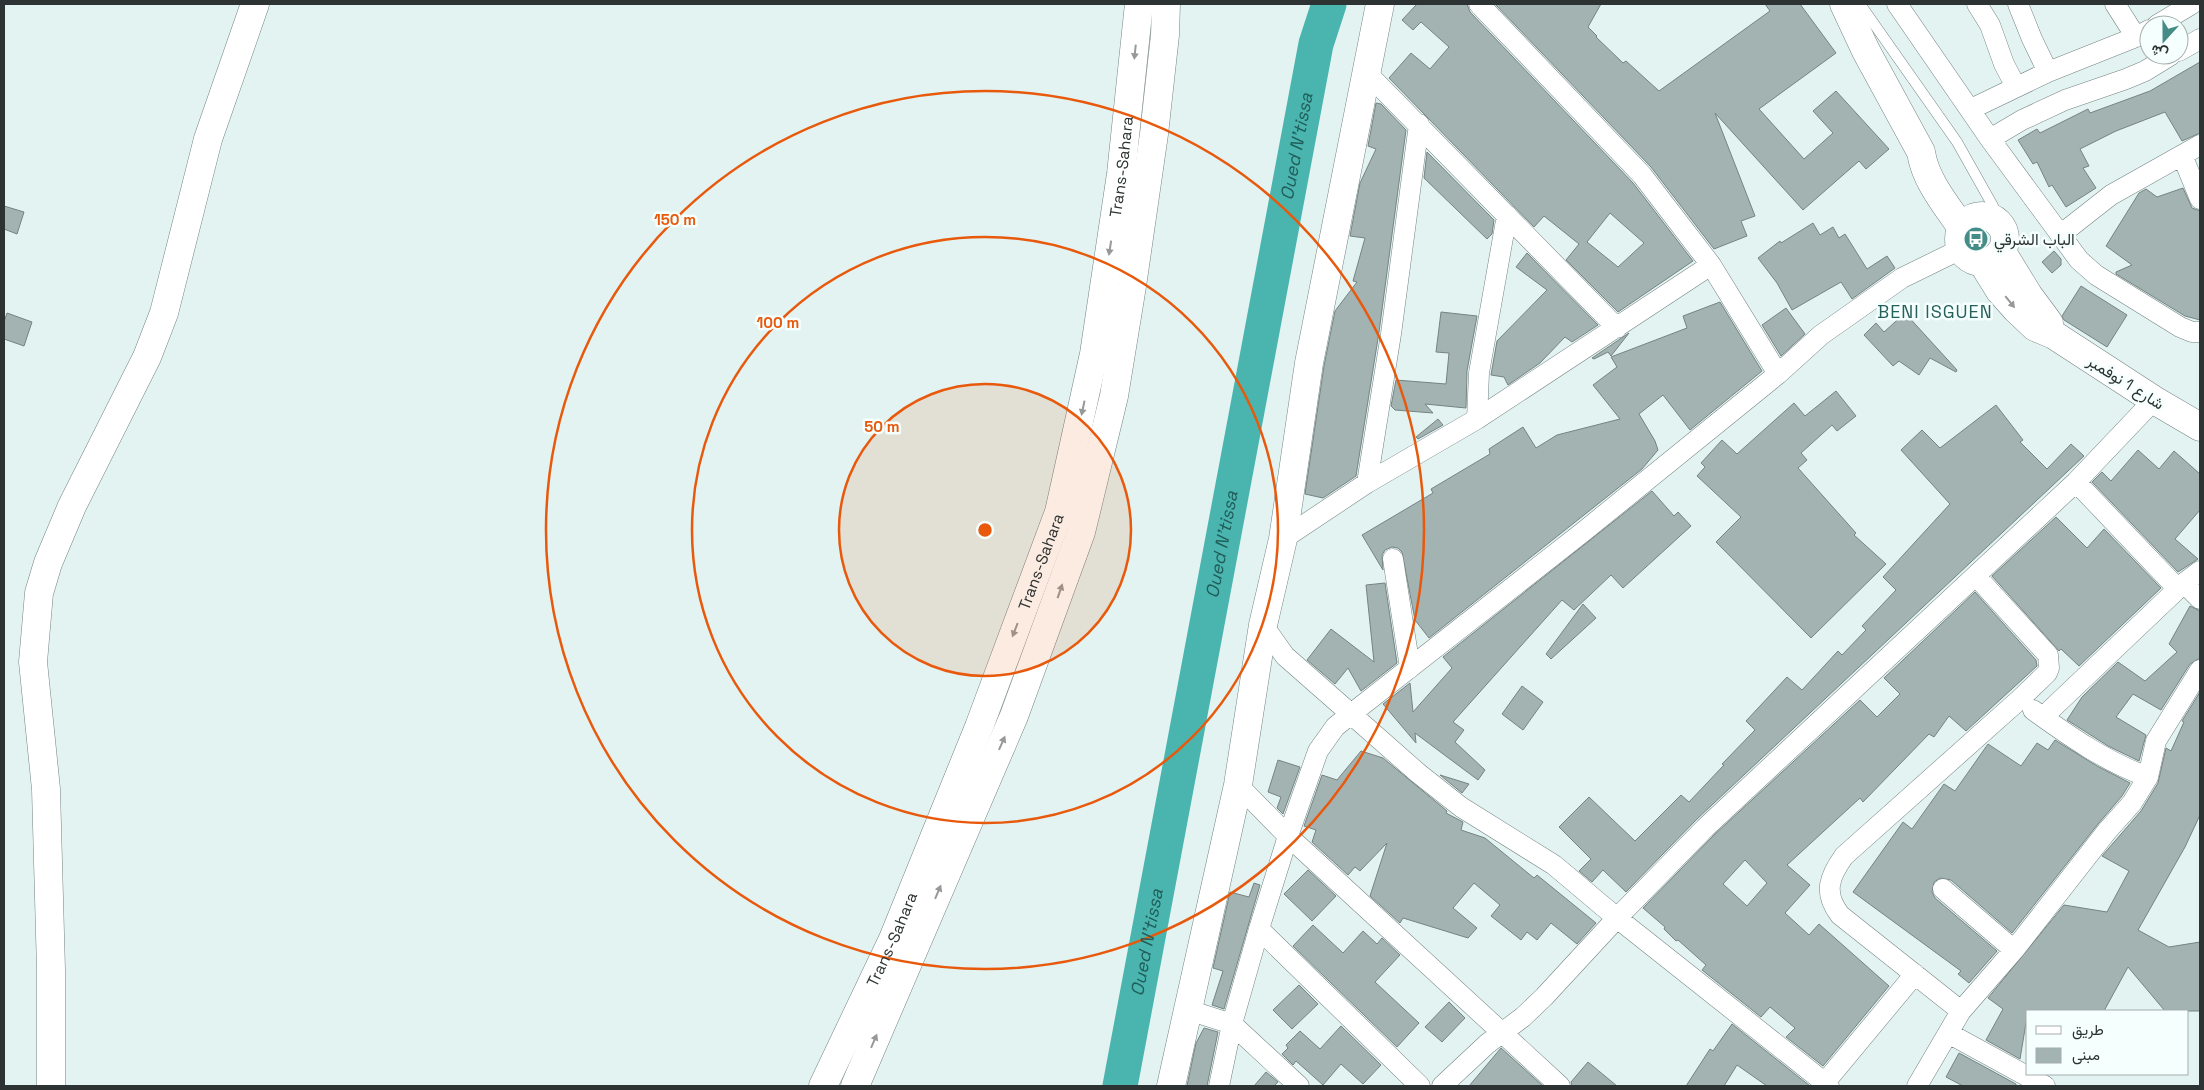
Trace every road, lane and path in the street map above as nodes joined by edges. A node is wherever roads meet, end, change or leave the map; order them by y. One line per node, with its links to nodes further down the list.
1 (255, 4): 69 (main road)
2 (1139, 4): 66 (main road, Trans-Sahara, one-way to 66)
3 (1166, 4): 67 (main road, Trans-Sahara, one-way to 3)
4 (1380, 4): 19 (main road)
5 (1478, 4): 32 (street)
6 (1844, 4): 31 (main road)
7 (1860, 4): 29 (lane)
8 (1897, 4): 22 (street)
9 (1976, 4): 21 (street)
10 (2018, 4): 20 (street)
11 (2115, 4): 14 (street)
12 (2192, 4): 13 (street)
13 (2174, 15)
14 (2139, 29)
15 (2139, 35): 20 (street)
16 (2200, 39): 17 (street)
17 (2189, 45)
18 (2152, 65): 24 (street)
19 (1366, 71): 23 (street); 41 (main road)
20 (2048, 72): 21 (street)
21 (2016, 87): 22 (street)
22 (1971, 109): 24 (street)
23 (1419, 124): 28 (street); 40 (street)
24 (1990, 139): 30 (street)
25 (2200, 145): 26 (street)
26 (2182, 154): 27 (street); 30 (street)
27 (2200, 199)
28 (1507, 215): 33 (street); 37 (street)
29 (1999, 222): 31 (main road)
30 (2060, 234): 34 (street)
31 (1976, 242): 35 (street); 36 (main road, شارع 1 نوفمبر)
32 (1711, 265): 33 (street); 35 (street)
33 (1617, 328): 37 (street)
34 (2200, 332)
35 (1778, 374): 48 (street)
36 (2154, 400): 38 (main road, شارع 1 نوفمبر); 39 (street)
37 (1477, 419): 40 (street)
38 (2200, 427)
39 (2076, 482): 44 (street); 45 (street)
40 (1368, 483): 41 (street)
41 (1283, 539): 47 (main road)
42 (1393, 559): 48 (street)
43 (2200, 570): 45 (street)
44 (1976, 576): 50 (street); 57 (street)
45 (2181, 586): 46 (street); 52 (street)
46 (2200, 599)
47 (1263, 625): 51 (street); 54 (main road)
48 (1410, 668): 51 (street)
49 (2200, 670): 53 (street)
50 (2019, 700): 52 (street); 60 (street)
51 (1351, 714): 55 (street); 57 (street)
52 (2043, 717): 53 (street)
53 (2148, 777): 59 (street)
54 (1238, 786): 55 (street); 61 (main road)
55 (1288, 836): 58 (street); 64 (street)
56 (1943, 889): 59 (street)
57 (1617, 918): 64 (street); 68 (street)
58 (1259, 929): 63 (street); 73 (street)
59 (2014, 950): 62 (street)
60 (1915, 974): 62 (street); 68 (street)
61 (1188, 1010): 63 (street); 70 (main road)
62 (1961, 1011): 65 (street)
63 (1232, 1024): 71 (street); 72 (street)
64 (1501, 1032): 74 (street); 75 (street)
65 (1948, 1033): 76 (street); 77 (street)
66 (827, 1077): 67 (main road)
67 (857, 1083)
68 (1825, 1085)
69 (51, 1086)
70 (1171, 1086)
71 (1219, 1086)
72 (1298, 1086)
73 (1420, 1086)
74 (1442, 1086)
75 (1560, 1086)
76 (1917, 1086)
77 (2045, 1086)

